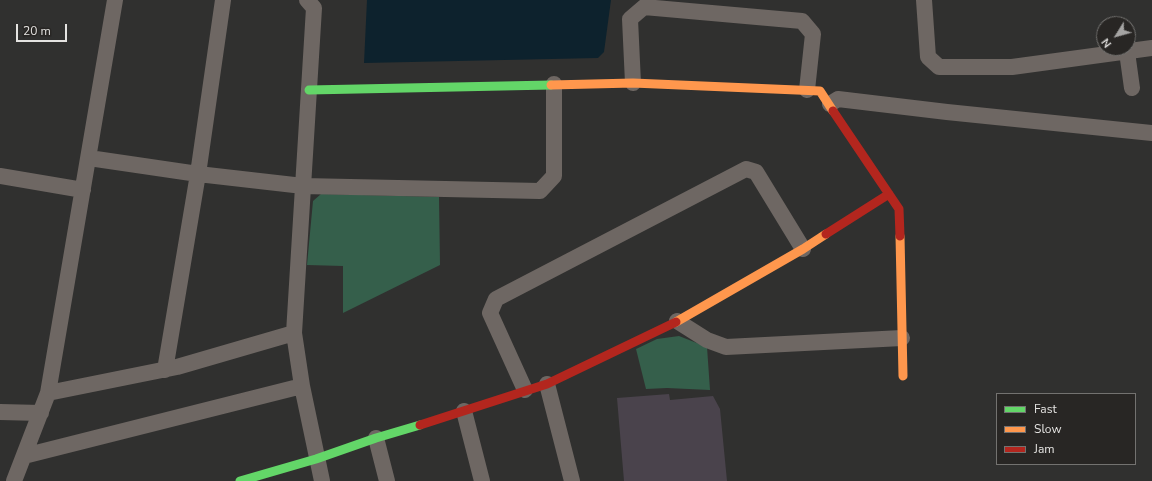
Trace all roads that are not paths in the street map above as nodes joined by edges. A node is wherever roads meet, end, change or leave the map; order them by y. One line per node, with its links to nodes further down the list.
1 (115, 0): 16 (street)
2 (223, 0): 17 (street)
3 (306, 0): 12 (street)
4 (924, 0): 7 (street)
5 (1152, 48): 6 (street)
6 (1136, 51)
7 (1096, 56)
8 (1128, 56): 11 (street)
9 (633, 83): 10 (street); 13 (street); 13 (street)
10 (554, 84): 12 (street); 19 (street)
11 (1132, 88)
12 (309, 90): 19 (street)
13 (807, 90): 14 (street)
14 (830, 104): 15 (street); 21 (street)
15 (1152, 133)
16 (89, 158): 17 (street); 20 (street)
17 (198, 174): 19 (street); 26 (street)
18 (0, 176): 20 (street)
19 (303, 186): 24 (street)
20 (83, 190): 31 (street)
21 (889, 194): 22 (street); 25 (street)
22 (803, 249): 23 (street); 30 (street)
23 (677, 321): 25 (street); 28 (street)
24 (294, 333): 26 (street); 29 (street)
25 (902, 338): 27 (street)
26 (165, 370): 31 (street)
27 (903, 376)
28 (547, 384): 30 (street); 43 (street)
29 (302, 386): 36 (street); 37 (street)
30 (525, 390): 32 (street)
31 (48, 393): 34 (street)
32 (464, 411): 35 (street); 42 (street)
33 (0, 412): 34 (street)
34 (41, 413): 36 (street)
35 (376, 438): 37 (street); 41 (street)
36 (24, 456): 38 (street)
37 (316, 459): 39 (street); 40 (street)
38 (14, 481)
39 (240, 481)
40 (322, 481)
41 (387, 481)
42 (482, 481)
43 (572, 481)

